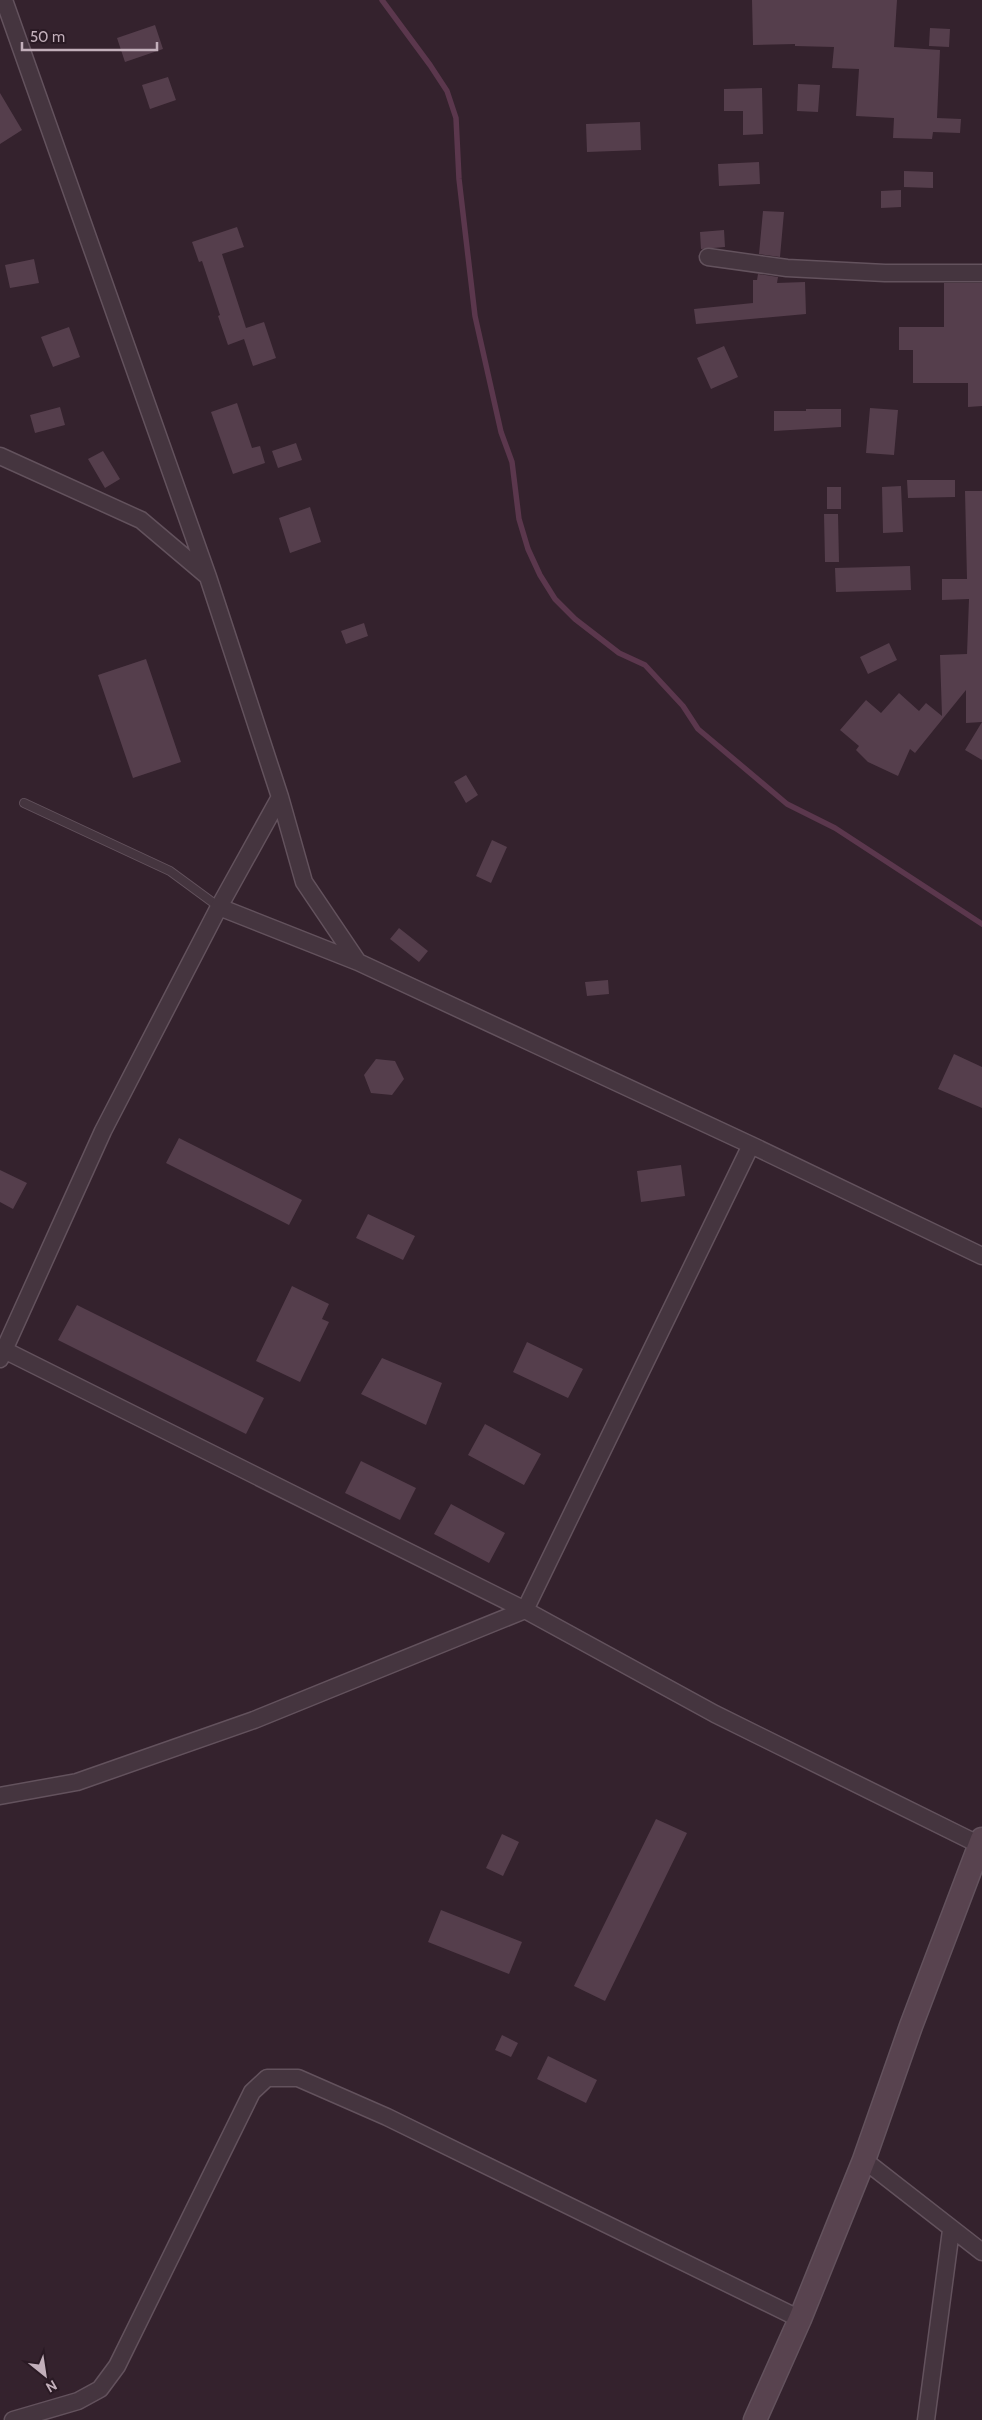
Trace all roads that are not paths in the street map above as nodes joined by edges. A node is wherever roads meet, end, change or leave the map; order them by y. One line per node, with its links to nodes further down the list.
1 (4, 0): 5 (street)
2 (708, 257): 3 (street)
3 (982, 273)
4 (0, 456): 5 (street)
5 (208, 577): 6 (street)
6 (280, 797): 8 (street); 9 (street)
7 (24, 803): 8 (lane)
8 (218, 907): 9 (street); 12 (street)
9 (358, 962): 10 (street)
10 (752, 1144): 11 (street); 13 (street)
11 (982, 1256)
12 (2, 1352): 13 (street)
13 (525, 1610): 14 (street); 15 (street)
14 (0, 1796)
15 (981, 1844): 16 (main road)
16 (864, 2160): 17 (street); 19 (main road)
17 (951, 2230): 18 (street); 22 (street)
18 (982, 2252)
19 (800, 2319): 20 (street); 21 (main road)
20 (13, 2420)
21 (755, 2420)
22 (926, 2420)

